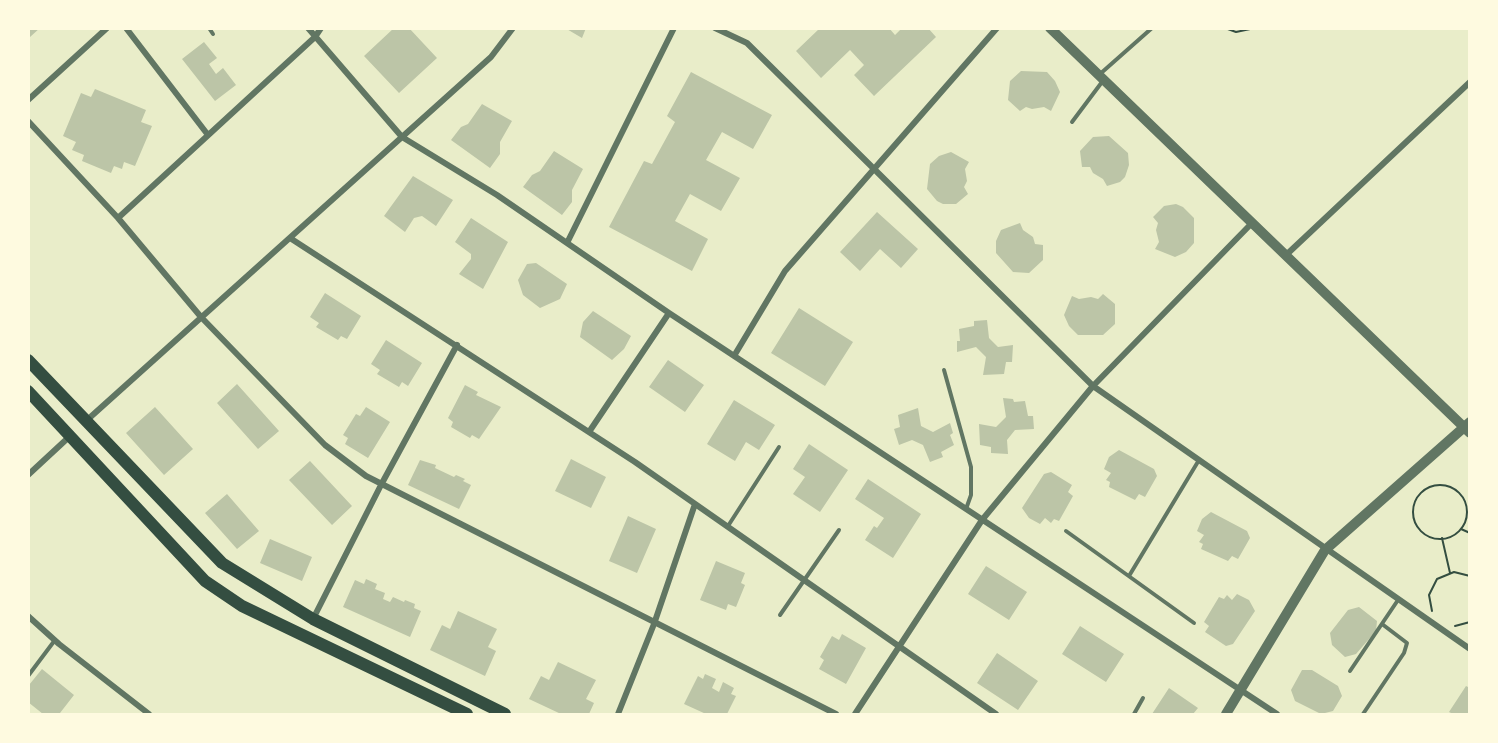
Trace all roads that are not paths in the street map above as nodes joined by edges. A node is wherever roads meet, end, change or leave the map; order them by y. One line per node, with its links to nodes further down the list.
1 (107, 28): 16 (street)
2 (126, 28): 19 (street)
3 (209, 28): 12 (lane)
4 (308, 28): 13 (street)
5 (321, 28): 13 (street)
6 (513, 28): 20 (street)
7 (674, 28): 25 (street)
8 (715, 28): 21 (street)
9 (997, 28): 21 (street)
10 (1050, 28): 14 (street)
11 (1152, 28): 14 (lane)
12 (213, 34)
13 (315, 37): 19 (street); 20 (street)
14 (1102, 77): 18 (lane); 23 (street)
15 (1470, 82): 26 (street)
16 (28, 100)
17 (28, 121): 22 (street)
18 (1072, 122)
19 (208, 135): 22 (street)
20 (402, 137): 24 (street); 25 (street)
21 (872, 170): 30 (street); 33 (street)
22 (118, 218): 28 (street)
23 (1251, 224): 26 (street); 33 (street)
24 (290, 238): 28 (street); 29 (street)
25 (567, 243): 27 (street)
26 (1284, 257): 36 (street)
27 (669, 313): 30 (street); 37 (street)
28 (201, 317): 35 (street); 42 (street)
29 (457, 345): 37 (street); 42 (street)
30 (734, 356): 44 (street)
31 (28, 360): 35 (main road)
32 (944, 370): 44 (lane)
33 (1094, 386): 40 (street); 45 (street)
34 (28, 391): 38 (main road)
35 (86, 421): 55 (main road)
36 (1467, 427): 49 (street)
37 (589, 432): 43 (street)
38 (69, 437): 41 (street); 67 (main road)
39 (779, 447): 46 (lane)
40 (1199, 460): 49 (street); 50 (lane)
41 (28, 475)
42 (381, 485): 55 (street); 57 (street)
43 (695, 504): 46 (street); 57 (street)
44 (966, 510): 45 (street)
45 (982, 520): 60 (street); 64 (street)
46 (728, 526): 51 (street)
47 (839, 530): 51 (lane)
48 (1066, 531): 50 (lane)
49 (1325, 550): 52 (street); 64 (street)
50 (1129, 576): 56 (lane)
51 (804, 580): 53 (lane); 60 (street)
52 (1398, 600): 58 (lane); 61 (street)
53 (780, 615)
54 (28, 616): 59 (street)
55 (313, 619): 65 (main road)
56 (1194, 623)
57 (654, 624): 70 (street); 71 (street)
58 (1383, 624): 62 (lane); 77 (lane)
59 (54, 640): 63 (lane); 68 (street)
60 (899, 648): 72 (street); 73 (street)
61 (1470, 649)
62 (1350, 671)
63 (28, 676)
64 (1242, 691): 75 (street); 76 (street)
65 (466, 695): 67 (street); 69 (main road)
66 (1143, 698): 74 (lane)
67 (461, 713)
68 (149, 714)
69 (505, 714)
70 (618, 714)
71 (836, 714)
72 (855, 714)
73 (996, 714)
74 (1134, 714)
75 (1226, 714)
76 (1277, 714)
77 (1363, 714)

